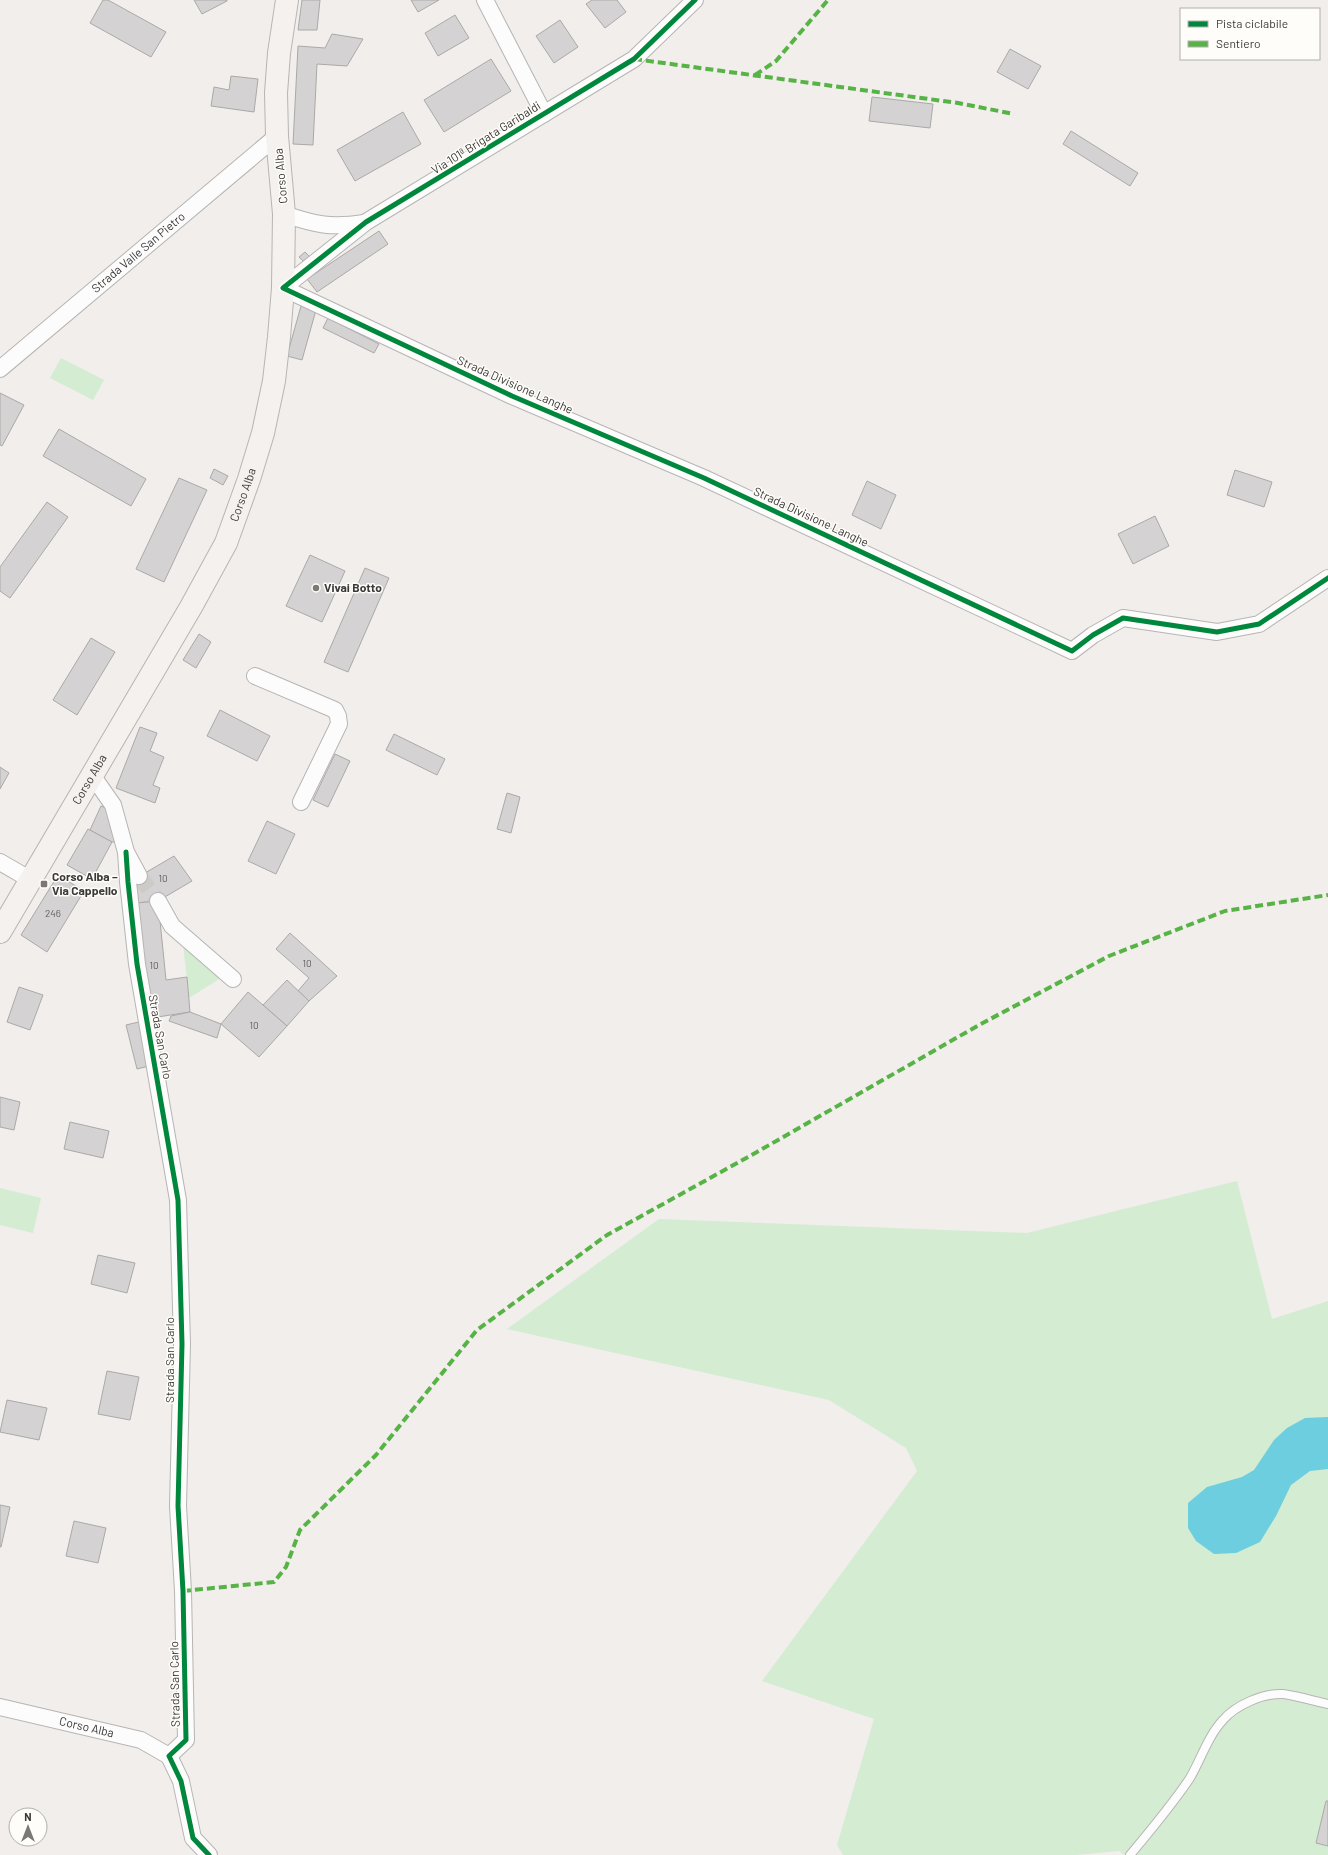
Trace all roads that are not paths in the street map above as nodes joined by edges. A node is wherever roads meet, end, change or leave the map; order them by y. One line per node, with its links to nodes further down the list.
1 (287, 0): 5 (street, Corso Alba)
2 (485, 0): 4 (street)
3 (695, 0): 4 (street, Via 101ª Brigata Garibaldi)
4 (544, 114): 7 (street, Via 101ª Brigata Garibaldi)
5 (277, 136): 6 (street, Corso Alba); 9 (street, Strada Valle San Pietro)
6 (284, 214): 7 (street, Via 101ª Brigata Garibaldi); 8 (street, Corso Alba)
7 (366, 222): 8 (street, Via 101ª Brigata Garibaldi)
8 (283, 288): 10 (street, Strada Divisione Langhe); 12 (street, Corso Alba)
9 (0, 369)
10 (1328, 578)
11 (255, 676): 13 (street)
12 (92, 775): 14 (street, Strada San Carlo); 17 (street, Corso Alba)
13 (301, 802)
14 (126, 852): 16 (street, Strada San Carlo); 23 (street, Strada San Carlo)
15 (0, 862): 17 (street)
16 (139, 876)
17 (31, 880): 19 (street, Corso Alba)
18 (158, 901): 20 (street)
19 (0, 932)
20 (233, 979)
21 (1328, 1704): 25 (lane)
22 (0, 1708): 23 (street, Corso Alba)
23 (170, 1756): 24 (street)
24 (209, 1855)
25 (1130, 1855)

